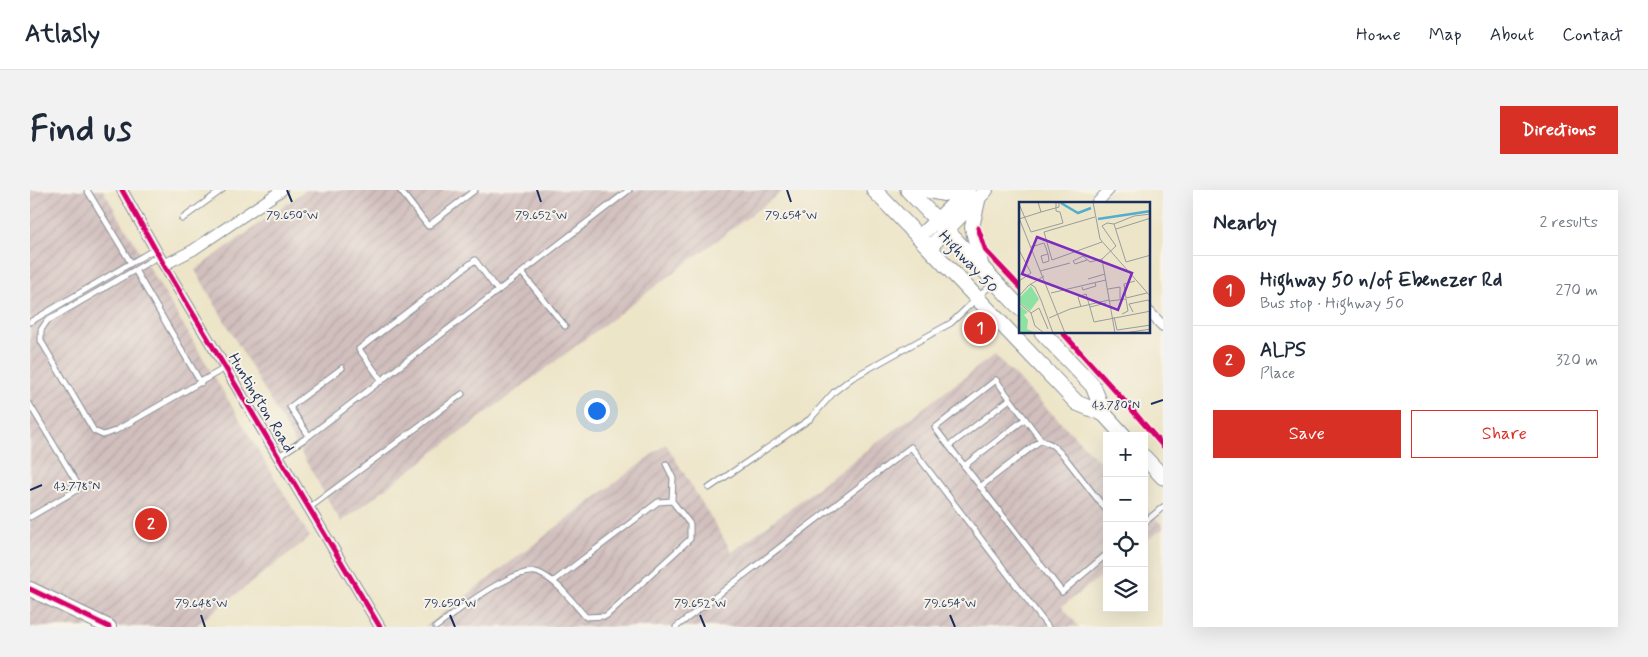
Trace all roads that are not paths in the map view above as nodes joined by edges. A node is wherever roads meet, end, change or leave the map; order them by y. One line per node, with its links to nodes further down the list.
1 (87, 190): 19 (lane)
2 (122, 190): 18 (street, Huntington Road)
3 (222, 190): 15 (lane)
4 (400, 190): 5 (lane)
5 (475, 190)
6 (629, 190): 22 (lane)
7 (874, 190): 17 (main road, Highway 50)
8 (908, 190): 16 (main road, Highway 50)
9 (923, 190): 10 (main road)
10 (958, 190)
11 (1110, 190): 14 (street)
12 (275, 192): 18 (street)
13 (978, 192): 16 (main road); 20 (main road)
14 (1098, 202)
15 (182, 219)
16 (941, 226): 17 (main road); 20 (main road, Highway 50)
17 (924, 242): 25 (main road, Highway 50)
18 (159, 257): 19 (lane); 21 (lane); 32 (street, Huntington Road)
19 (131, 263): 28 (lane)
20 (982, 268): 23 (main road, Highway 50)
21 (135, 270): 35 (lane); 35 (lane)
22 (522, 273): 24 (lane); 29 (lane)
23 (994, 281): 25 (lane); 26 (main road, Highway 50)
24 (498, 292): 34 (lane); 34 (lane)
25 (977, 298): 39 (main road, Highway 50); 51 (lane)
26 (1019, 308)
27 (1150, 313): 30 (street)
28 (30, 322)
29 (565, 326)
30 (1163, 326)
31 (1044, 334): 39 (main road, Highway 50)
32 (225, 368): 35 (lane); 45 (street, Huntington Road)
33 (342, 368): 42 (lane)
34 (382, 380): 42 (lane)
35 (201, 383)
36 (462, 394): 55 (lane)
37 (1010, 399): 40 (lane); 44 (lane); 44 (lane)
38 (30, 405): 56 (lane)
39 (1104, 414): 41 (main road, Highway 50)
40 (1025, 419): 43 (lane); 48 (lane)
41 (1120, 432)
42 (310, 436): 45 (lane)
43 (1040, 440): 50 (lane); 53 (lane)
44 (949, 446): 48 (lane)
45 (278, 456): 55 (street, Huntington Road)
46 (1148, 461): 49 (main road)
47 (666, 464): 52 (lane)
48 (964, 466): 50 (lane)
49 (1163, 477)
50 (980, 487): 58 (lane)
51 (709, 488)
52 (672, 501): 59 (lane); 59 (lane)
53 (1103, 506)
54 (1163, 507): 57 (lane)
55 (309, 508): 62 (street, Huntington Road)
56 (30, 517)
57 (1145, 522)
58 (1103, 557)
59 (554, 582): 63 (lane)
60 (30, 589): 61 (main road)
61 (109, 627)
62 (380, 627)
63 (436, 627)
64 (676, 627): 65 (lane)
65 (1048, 627)

